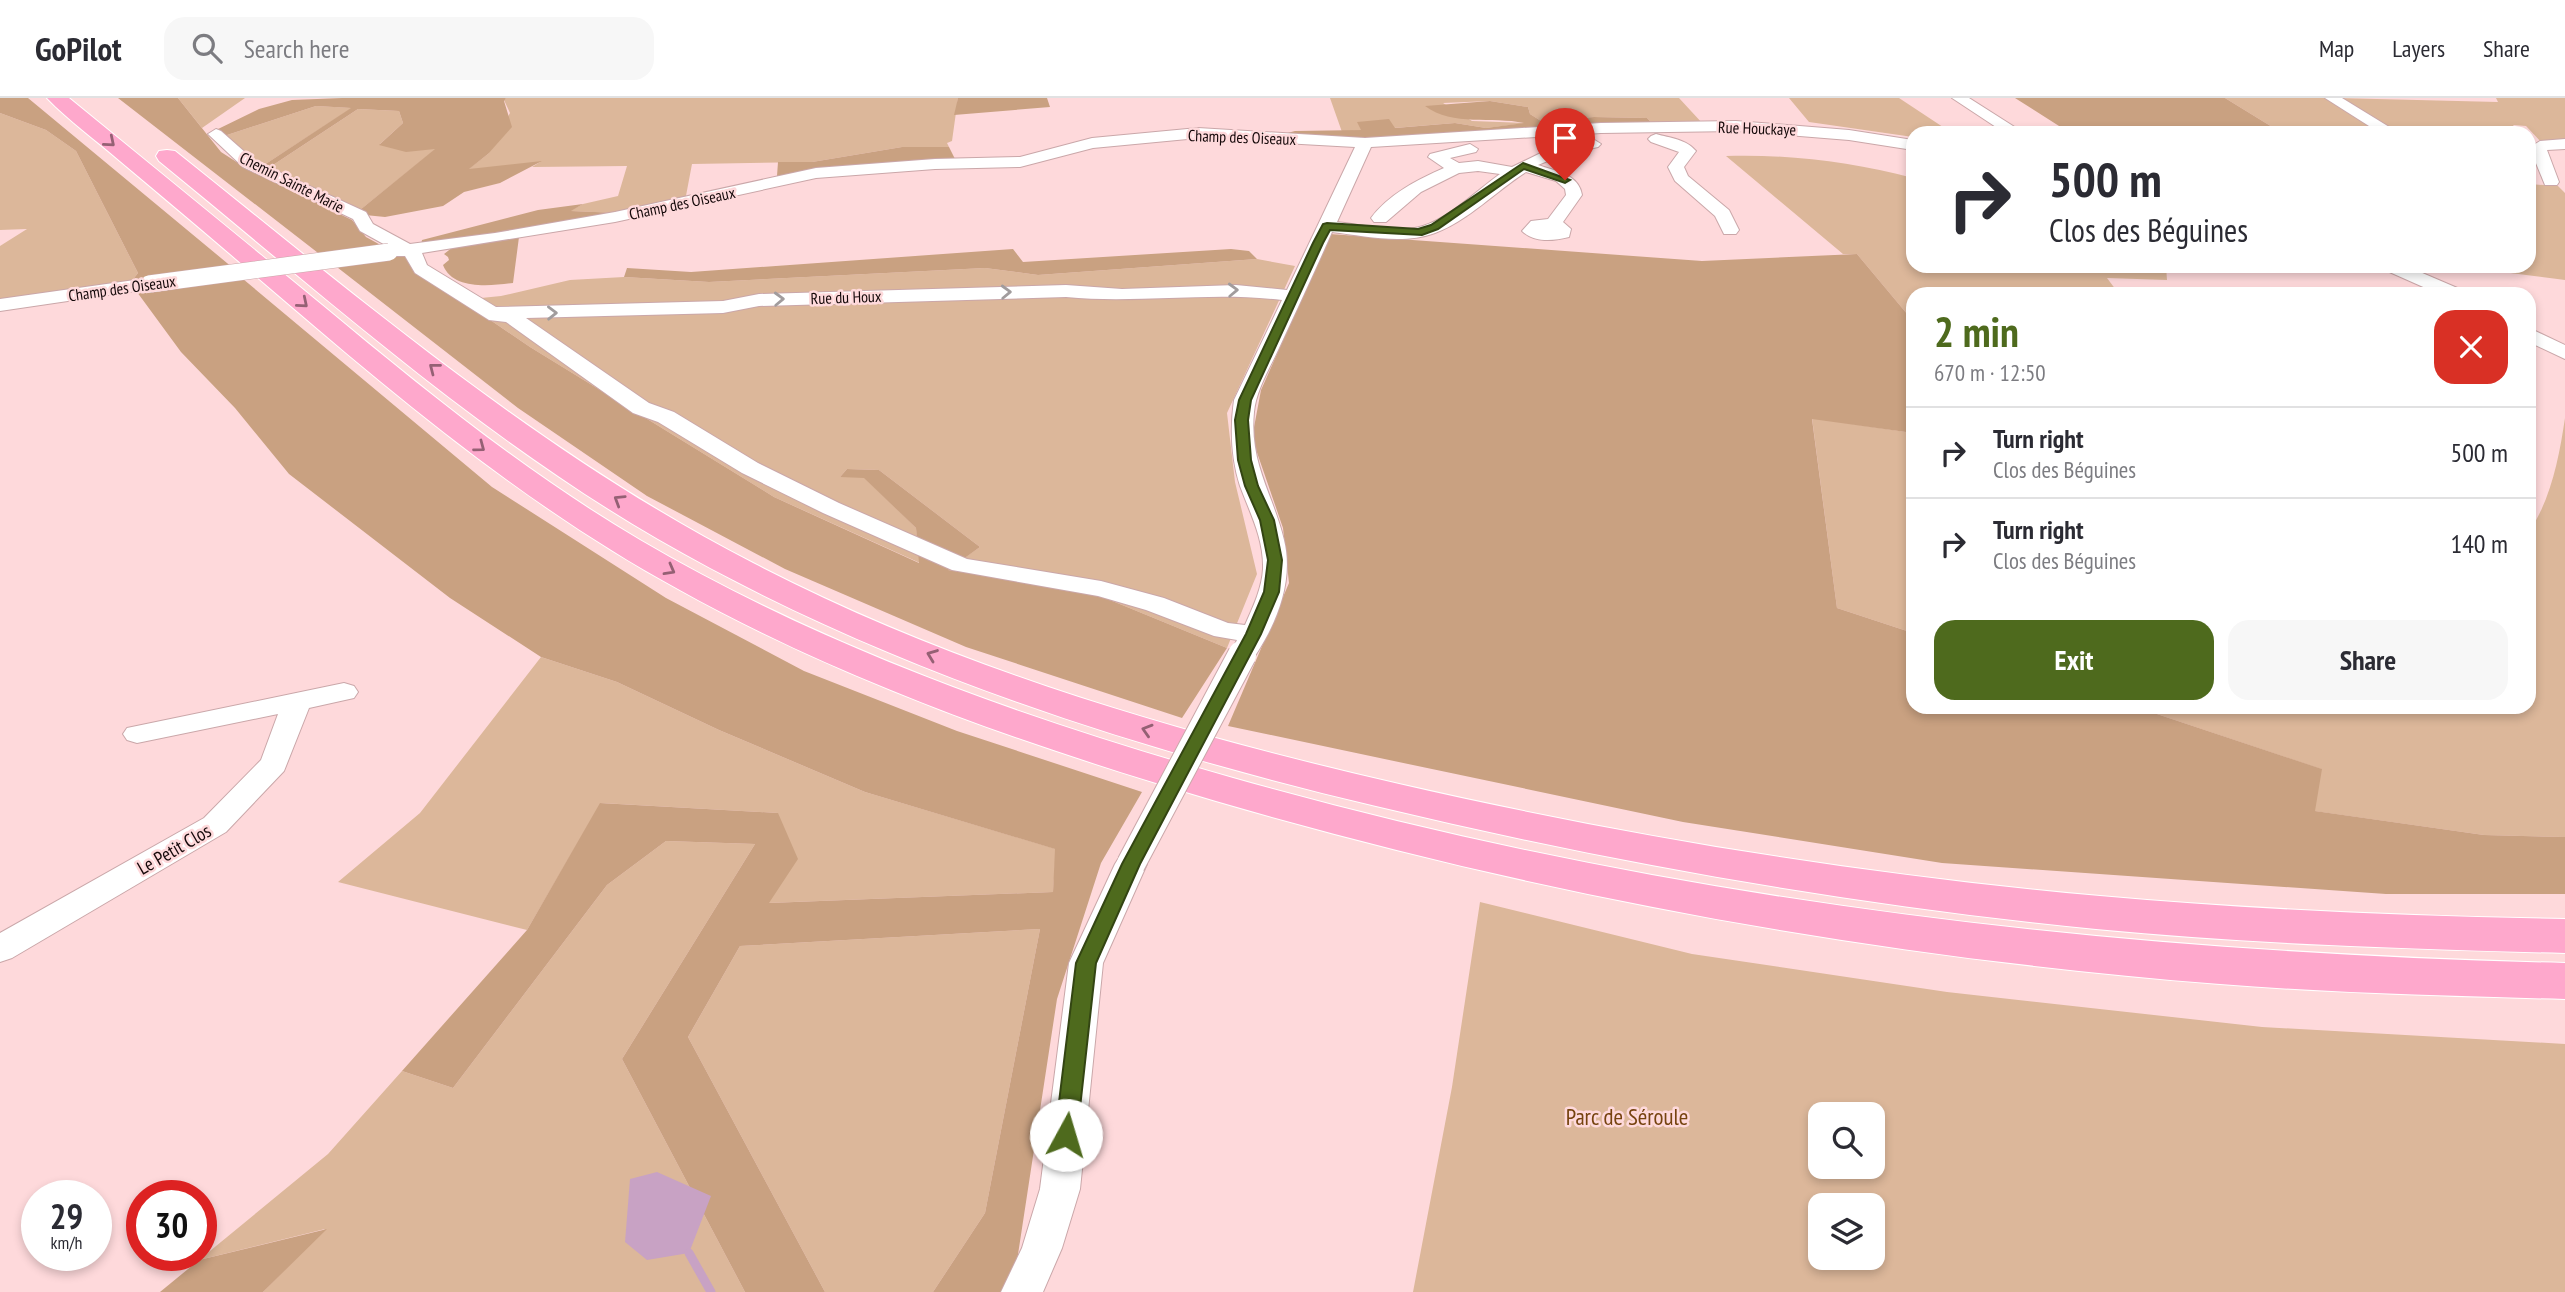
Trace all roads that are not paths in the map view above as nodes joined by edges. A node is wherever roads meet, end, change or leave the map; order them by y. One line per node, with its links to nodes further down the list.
1 (57, 98): 35 (highway, one-way to 35)
2 (1959, 98): 6 (street)
3 (2332, 98): 7 (street)
4 (105, 107): 34 (highway, one-way to 4)
5 (1680, 126): 8 (street, Rue Houckaye); 10 (street); 13 (street, Rue Houckaye)
6 (2005, 126)
7 (2379, 126)
8 (1601, 128): 12 (street, Champ des Oiseaux)
9 (216, 134): 23 (street, Chemin Sainte Marie)
10 (1656, 139): 16 (street); 21 (street)
11 (1511, 142): 15 (street)
12 (1365, 143): 20 (street); 22 (street, Champ des Oiseaux)
13 (1906, 144)
14 (2565, 144): 17 (street)
15 (1456, 169): 16 (street); 18 (street)
16 (1518, 169): 19 (street); 20 (street)
17 (2551, 183)
18 (1380, 218)
19 (1553, 224)
20 (1327, 226): 26 (street)
21 (1739, 236)
22 (436, 245): 23 (street, Champ des Oiseaux); 26 (street, Rue du Houx, one-way to 26)
23 (397, 251): 27 (street, Champ des Oiseaux, bridge); 30 (street, Chemin Sainte Marie)
24 (2415, 273): 25 (street)
25 (2442, 287)
26 (1293, 296): 30 (street)
27 (0, 305)
28 (2536, 338): 29 (street)
29 (2565, 353)
30 (1248, 645): 41 (street, bridge)
31 (344, 692): 32 (street)
32 (297, 701): 33 (street); 38 (street, Le Petit Clos)
33 (137, 734)
34 (1212, 750): 36 (highway); 37 (highway)
35 (1485, 858): 39 (highway); 40 (highway)
36 (2565, 912)
37 (2565, 936)
38 (0, 949)
39 (2565, 981)
40 (2565, 1002)
41 (1022, 1292)

